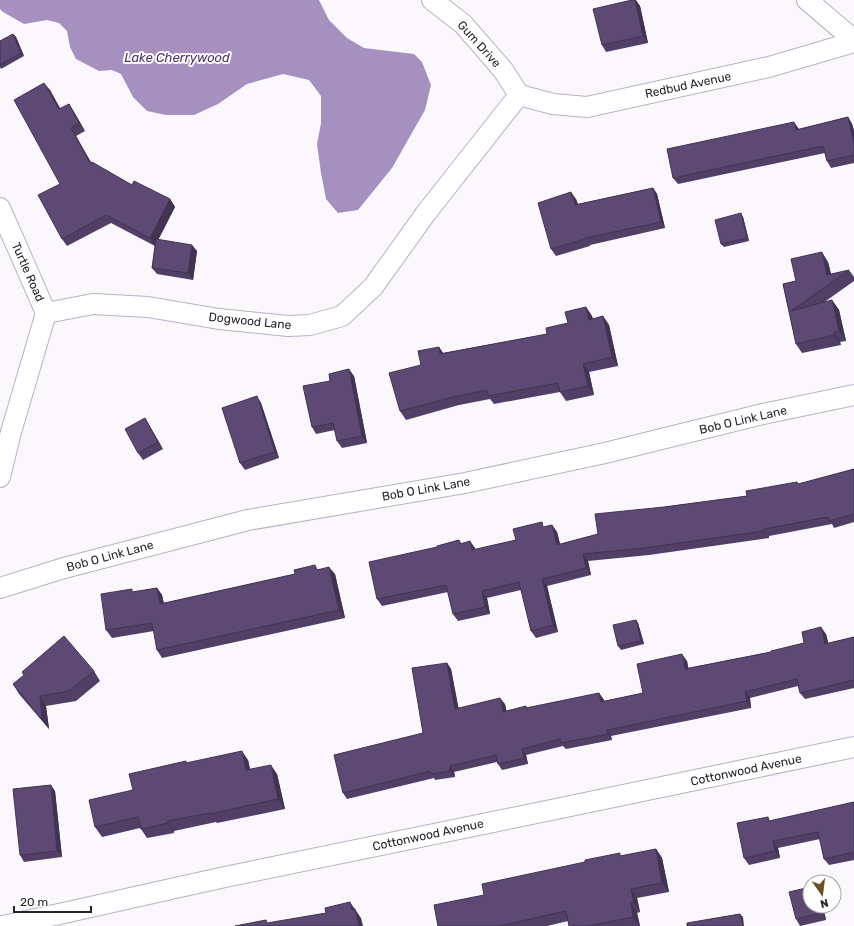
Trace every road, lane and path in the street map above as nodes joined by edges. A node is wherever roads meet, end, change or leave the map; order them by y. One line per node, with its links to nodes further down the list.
1 (432, 0): 4 (street, Gum Drive)
2 (807, 0): 3 (street)
3 (854, 41): 4 (street, Redbud Avenue)
4 (519, 95): 6 (street, Dogwood Lane)
5 (0, 208): 6 (street, Turtle Road)
6 (46, 313): 8 (street)
7 (854, 395): 9 (street, Bob O Link Lane)
8 (0, 477)
9 (0, 588)
10 (854, 747): 11 (street, Cottonwood Avenue)
11 (3, 926)

